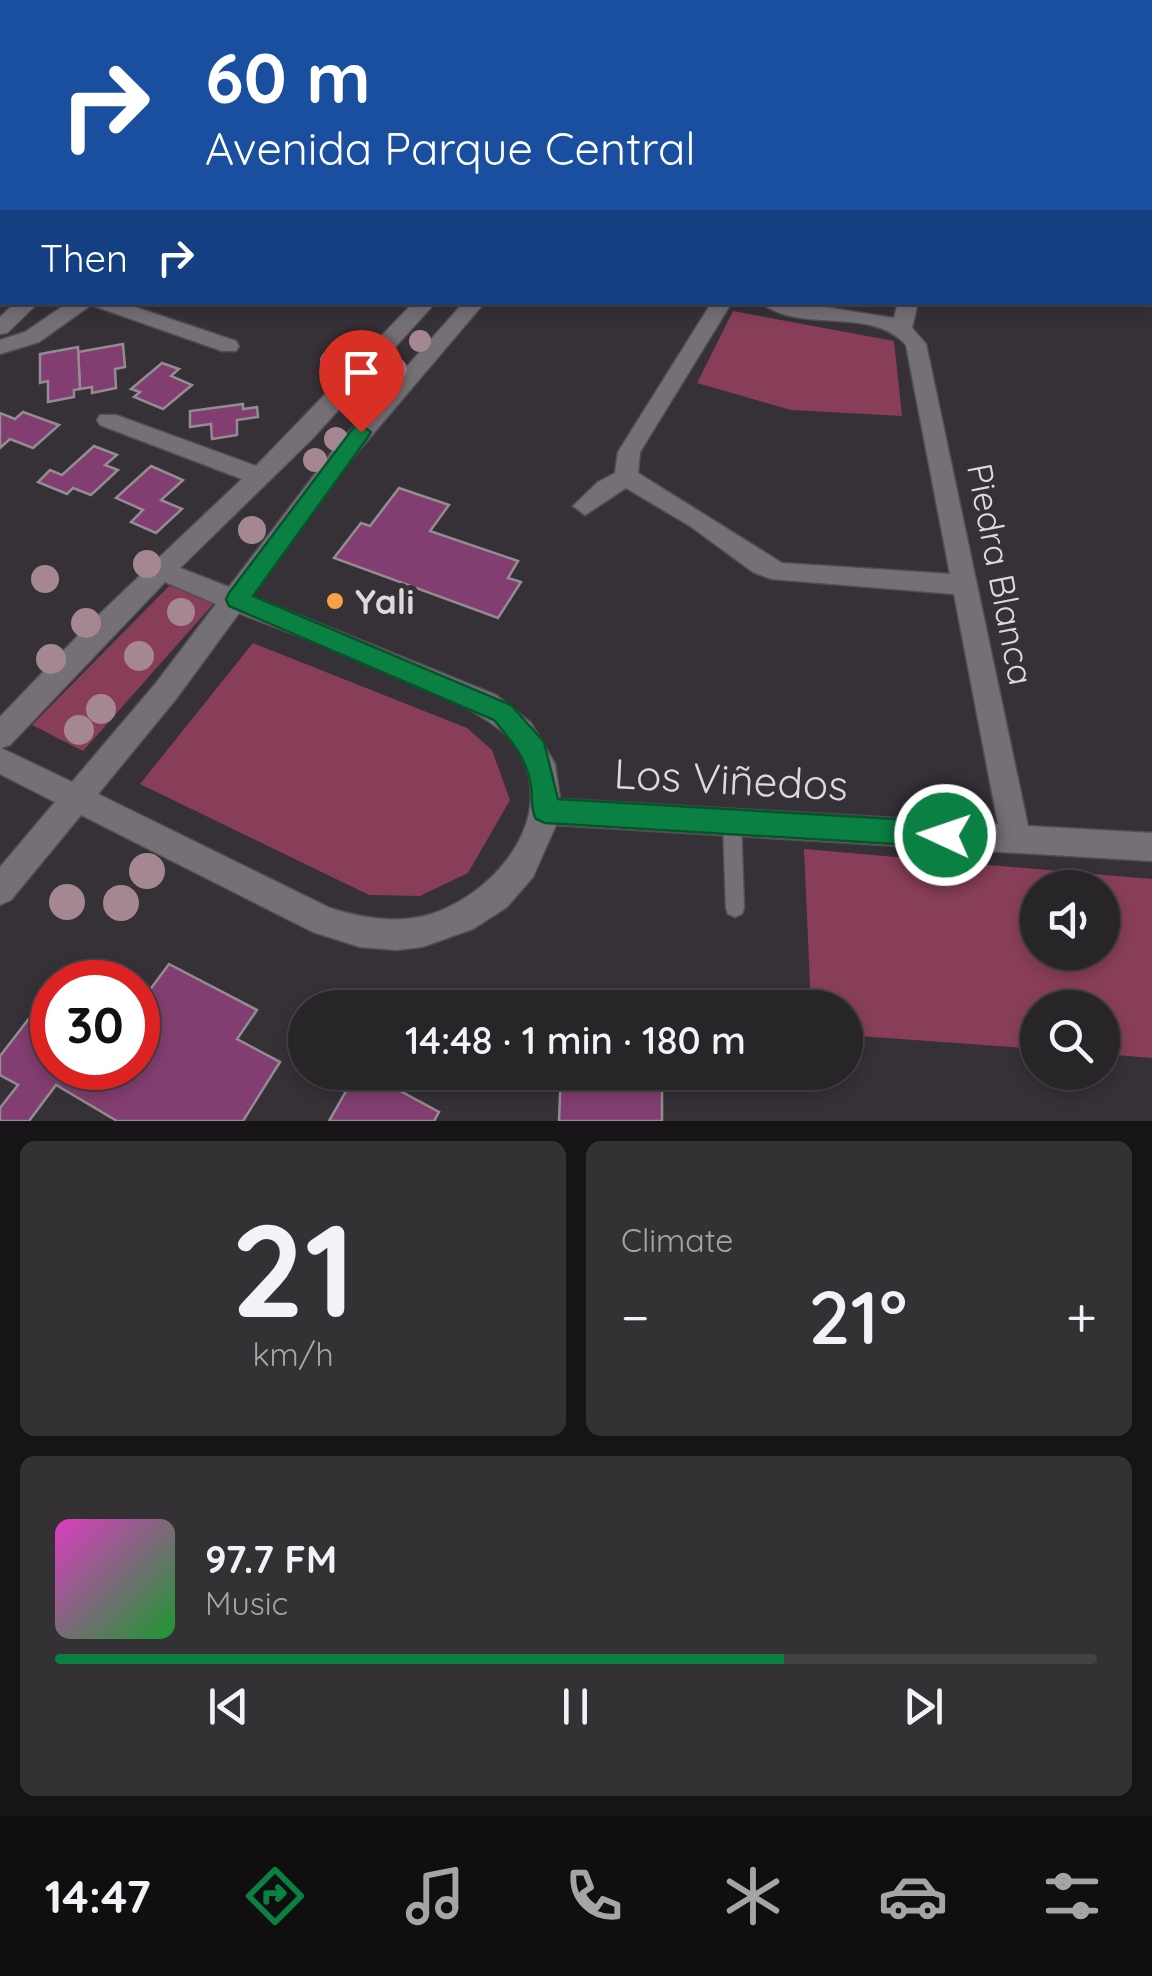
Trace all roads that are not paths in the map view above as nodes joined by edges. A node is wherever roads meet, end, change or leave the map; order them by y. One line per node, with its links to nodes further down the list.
1 (25, 305): 11 (street)
2 (79, 305): 14 (street)
3 (107, 305): 10 (street)
4 (165, 305): 10 (street)
5 (423, 305): 17 (street)
6 (472, 305): 21 (street)
7 (720, 305): 16 (street)
8 (781, 305): 12 (street)
9 (907, 305): 12 (street)
10 (149, 319): 13 (street)
11 (0, 328)
12 (902, 329): 20 (street, Piedra Blanca)
13 (229, 346)
14 (0, 347)
15 (108, 420): 17 (street)
16 (626, 477): 18 (street); 20 (street)
17 (260, 478): 19 (street)
18 (585, 506)
19 (160, 570): 21 (street); 22 (street)
20 (965, 585): 27 (street, Piedra Blanca)
21 (238, 599): 24 (street); 25 (street)
22 (0, 736)
23 (0, 760): 24 (street)
24 (78, 798): 25 (street); 29 (street)
25 (545, 811): 26 (street, Los Viñedos)
26 (732, 822): 27 (street, Los Viñedos); 30 (lane)
27 (1016, 839): 28 (street, Los Viñedos)
28 (1152, 847)
29 (0, 890)
30 (735, 908)

